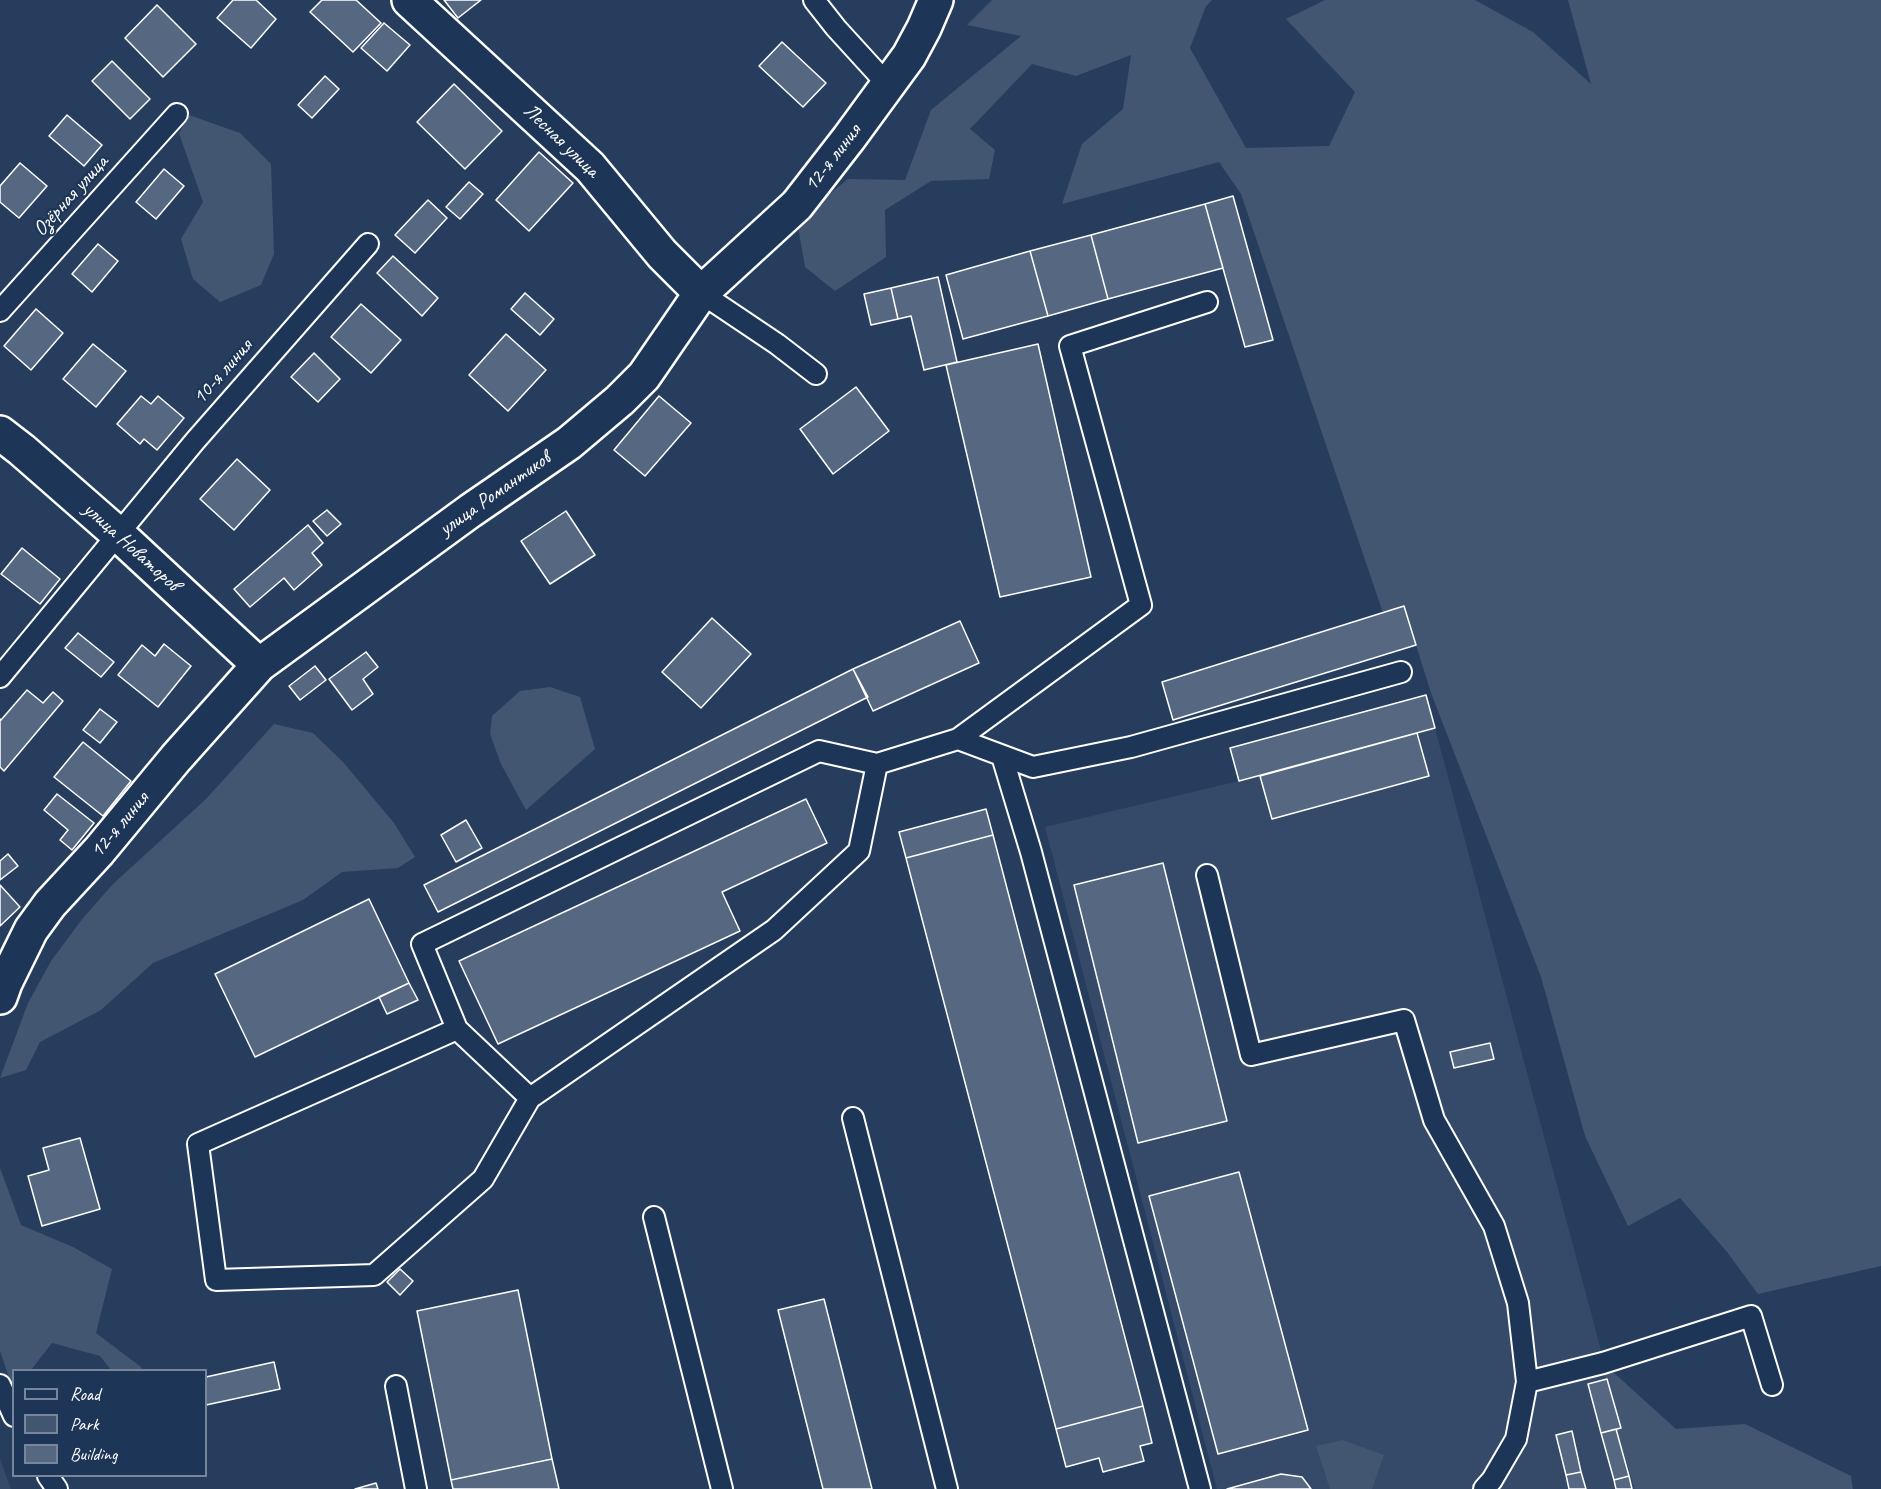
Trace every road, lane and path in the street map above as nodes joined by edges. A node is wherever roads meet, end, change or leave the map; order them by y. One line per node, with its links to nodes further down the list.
1 (409, 0): 7 (street, Лесная улица)
2 (814, 0): 4 (lane)
3 (936, 0): 4 (street, 12-я линия)
4 (888, 85): 7 (street, 12-я линия)
5 (177, 114): 9 (lane, Озёрная улица)
6 (368, 244): 12 (lane, 10-я линия)
7 (701, 293): 10 (lane); 13 (street, улица Романтиков)
8 (1208, 302): 16 (lane)
9 (0, 311)
10 (816, 374)
11 (0, 433): 12 (street, улица Новаторов)
12 (119, 535): 13 (street, улица Новаторов); 15 (lane, 10-я линия)
13 (259, 665): 20 (street, 12-я линия)
14 (1401, 672): 17 (lane)
15 (0, 677)
16 (958, 739): 17 (lane); 18 (lane)
17 (1002, 756): 33 (lane)
18 (877, 764): 21 (lane); 22 (lane)
19 (1208, 875): 25 (lane)
20 (0, 997)
21 (457, 1029): 22 (lane); 22 (lane)
22 (530, 1098)
23 (853, 1118): 32 (lane)
24 (654, 1217): 31 (lane)
25 (1527, 1383): 27 (lane); 34 (lane)
26 (0, 1385): 29 (lane)
27 (1772, 1385)
28 (396, 1386): 30 (lane)
29 (12, 1412)
30 (416, 1489)
31 (722, 1489)
32 (947, 1489)
33 (1200, 1489)
34 (1484, 1489)

